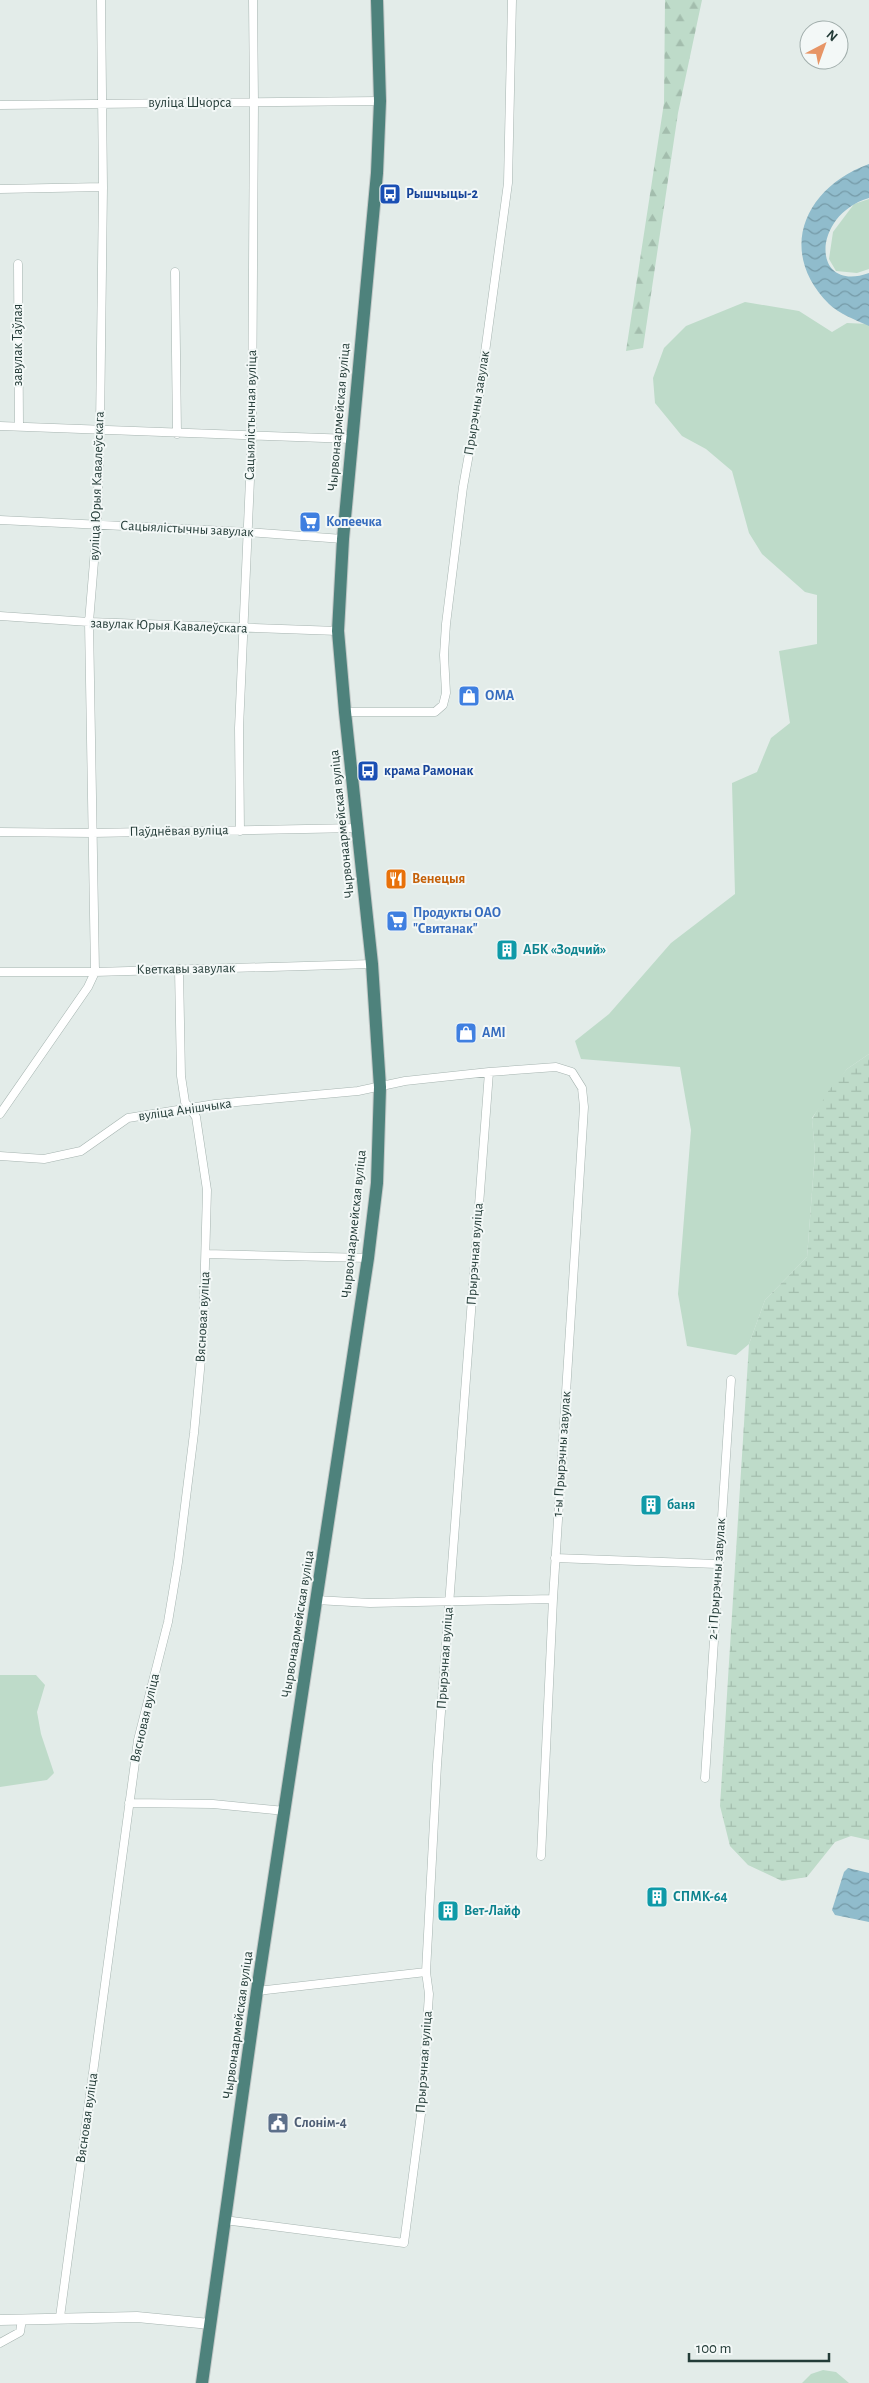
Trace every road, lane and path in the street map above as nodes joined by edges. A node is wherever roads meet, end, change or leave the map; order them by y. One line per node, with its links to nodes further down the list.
1 (101, 0): 7 (street, вуліца Юрыя Кавалеўскага)
2 (253, 0): 6 (street, Сацыялістычная вуліца)
3 (377, 0): 5 (highway, Чырвонаармейская вуліца)
4 (512, 0): 27 (street, Прырэчны завулак)
5 (380, 100): 6 (street, вуліца Шчорса); 18 (highway, Чырвонаармейская вуліца)
6 (254, 102): 7 (street, вуліца Шчорса); 17 (street, Сацыялістычная вуліца)
7 (102, 103): 8 (street, вуліца Шчорса); 9 (street, вуліца Юрыя Кавалеўскага)
8 (0, 105)
9 (103, 187): 10 (street); 15 (street, вуліца Юрыя Кавалеўскага)
10 (0, 189)
11 (18, 264): 14 (street, завулак Таўлая)
12 (174, 272): 16 (street)
13 (0, 426): 14 (street)
14 (19, 426): 15 (street)
15 (100, 428): 16 (street); 20 (street, вуліца Юрыя Кавалеўскага)
16 (177, 434): 17 (street)
17 (252, 434): 18 (street); 21 (street, Сацыялістычная вуліца)
18 (352, 439): 22 (highway, Чырвонаармейская вуліца)
19 (0, 520): 20 (street, Сацыялістычны завулак)
20 (97, 524): 21 (street, Сацыялістычны завулак); 24 (street, вуліца Юрыя Кавалеўскага)
21 (247, 532): 22 (street, Сацыялістычны завулак); 25 (street, Сацыялістычная вуліца)
22 (343, 540): 26 (highway, Чырвонаармейская вуліца)
23 (0, 616): 24 (street, завулак Юрыя Кавалеўскага)
24 (89, 622): 25 (street, завулак Юрыя Кавалеўскага); 31 (street, вуліца Юрыя Кавалеўскага)
25 (244, 629): 26 (street, завулак Юрыя Кавалеўскага); 29 (street, Сацыялістычная вуліца)
26 (338, 631): 27 (highway, Чырвонаармейская вуліца)
27 (345, 712): 28 (highway, Чырвонаармейская вуліца)
28 (357, 828): 29 (street, Паўднёвая вуліца); 32 (highway, Чырвонаармейская вуліца)
29 (240, 830): 31 (street, Паўднёвая вуліца)
30 (0, 832): 31 (street, Паўднёвая вуліца)
31 (92, 833): 35 (street, вуліца Юрыя Кавалеўскага)
32 (372, 964): 33 (street, Кветкавы завулак); 38 (highway, Чырвонаармейская вуліца)
33 (179, 969): 35 (street, Кветкавы завулак); 39 (street, Вясновая вуліца)
34 (0, 972): 35 (street, Кветкавы завулак)
35 (95, 972): 40 (street)
36 (556, 1067): 37 (street, вуліца Анішчыка); 45 (street, 1-ы Прырэчны завулак)
37 (489, 1072): 38 (street, вуліца Анішчыка); 49 (street, Прырэчная вуліца)
38 (380, 1087): 39 (street, вуліца Анішчыка); 43 (highway, Чырвонаармейская вуліца)
39 (192, 1108): 41 (street, вуліца Анішчыка); 42 (street, Вясновая вуліца)
40 (0, 1114)
41 (0, 1156)
42 (206, 1254): 43 (street); 51 (street, Вясновая вуліца)
43 (368, 1258): 48 (highway, Чырвонаармейская вуліца)
44 (730, 1380): 46 (street, 2-і Прырэчны завулак)
45 (555, 1558): 46 (street); 47 (street, 1-ы Прырэчны завулак)
46 (717, 1564): 50 (street, 2-і Прырэчны завулак)
47 (553, 1599): 49 (street); 53 (street, 1-ы Прырэчны завулак)
48 (316, 1600): 49 (street); 52 (highway, Чырвонаармейская вуліца)
49 (450, 1601): 54 (street, Прырэчная вуліца)
50 (705, 1778)
51 (129, 1804): 52 (street); 57 (street, Вясновая вуліца)
52 (285, 1811): 55 (highway, Чырвонаармейская вуліца)
53 (541, 1856)
54 (426, 1972): 55 (street); 56 (street, Прырэчная вуліца)
55 (257, 1991): 56 (highway, Чырвонаармейская вуліца)
56 (224, 2220): 60 (highway, Чырвонаармейская вуліца)
57 (60, 2317): 58 (street); 60 (street)
58 (22, 2319): 59 (street); 61 (street)
59 (0, 2320)
60 (210, 2324): 62 (highway, Чырвонаармейская вуліца)
61 (0, 2343)
62 (202, 2383)

